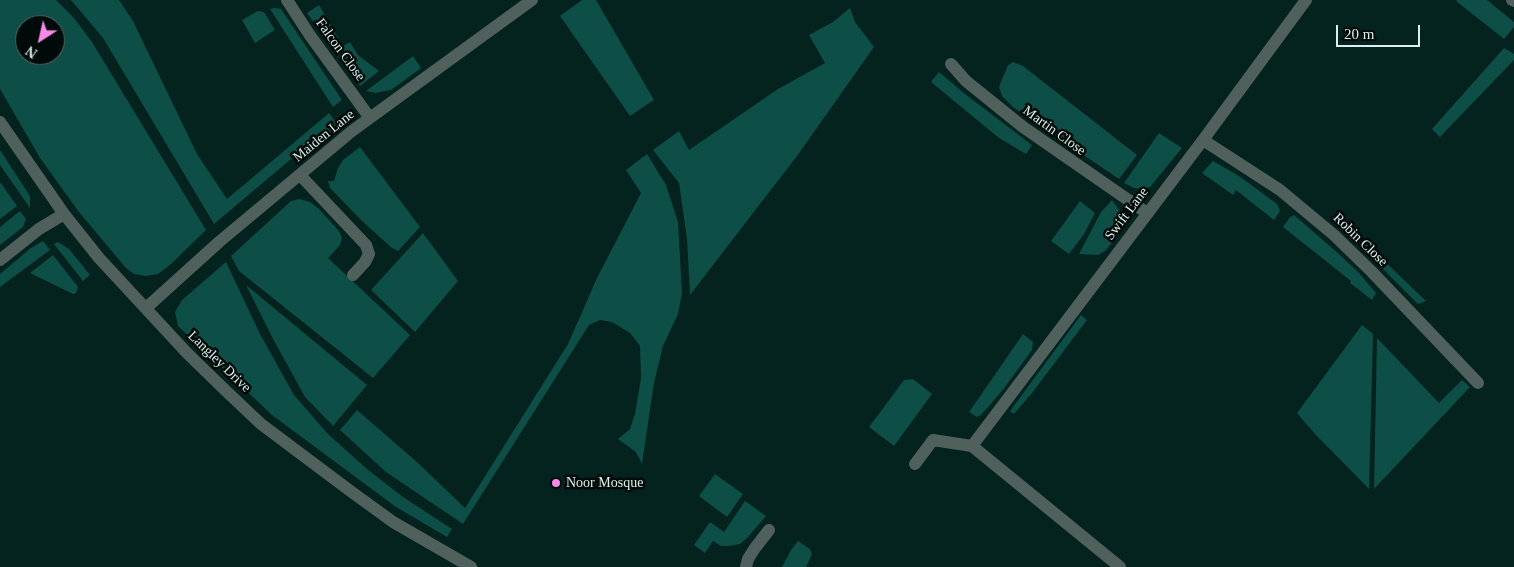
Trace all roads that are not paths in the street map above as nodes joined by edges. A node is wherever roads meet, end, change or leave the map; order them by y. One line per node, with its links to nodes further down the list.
1 (288, 0): 5 (street, Falcon Close)
2 (532, 0): 5 (street, Maiden Lane)
3 (1306, 0): 7 (street, Swift Lane)
4 (951, 64): 9 (street, Martin Close)
5 (370, 118): 8 (street, Maiden Lane)
6 (0, 122): 10 (street, Langley Drive)
7 (1202, 140): 9 (street, Swift Lane); 14 (street, Robin Close)
8 (300, 174): 12 (street); 13 (street, Maiden Lane)
9 (1147, 213): 15 (street, Swift Lane)
10 (64, 214): 11 (street); 13 (street, Langley Drive)
11 (0, 260)
12 (353, 275)
13 (146, 308): 18 (street, Langley Drive)
14 (1478, 383)
15 (972, 446): 16 (street); 20 (street)
16 (916, 464)
17 (769, 530): 19 (street)
18 (471, 567)
19 (746, 567)
20 (1120, 567)

